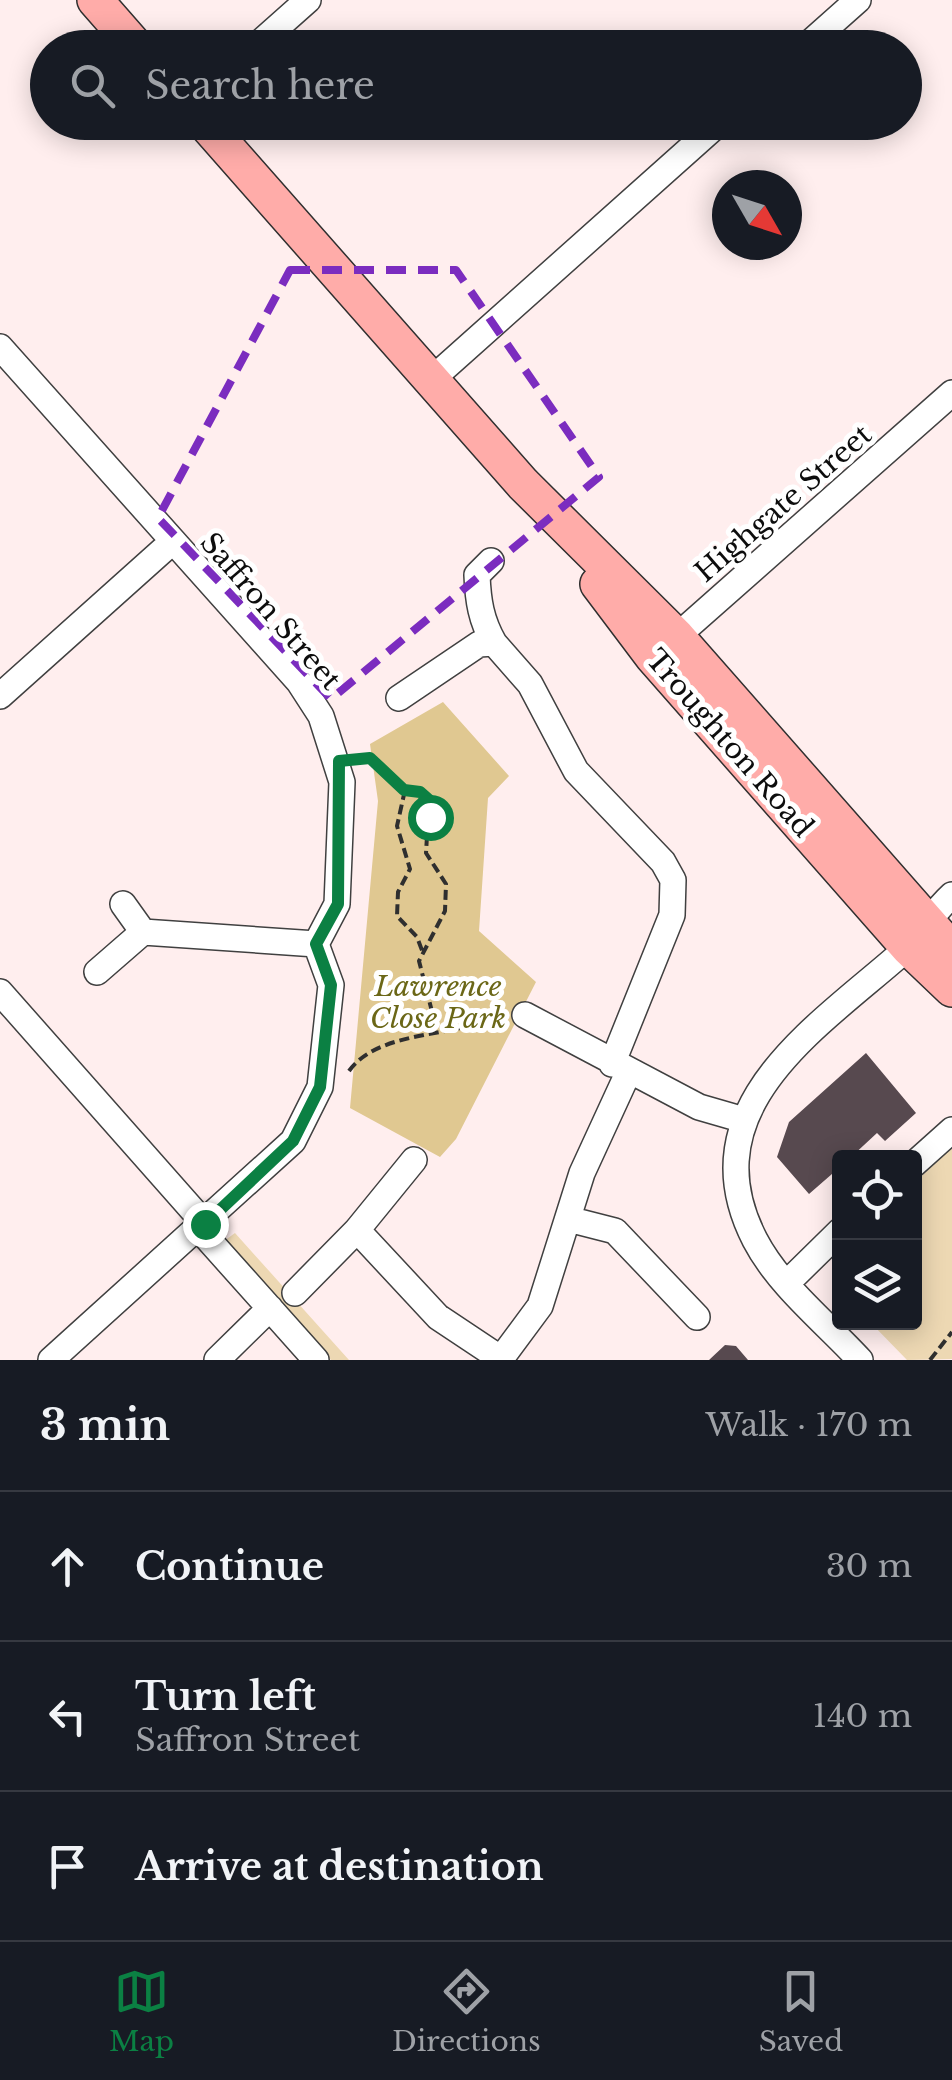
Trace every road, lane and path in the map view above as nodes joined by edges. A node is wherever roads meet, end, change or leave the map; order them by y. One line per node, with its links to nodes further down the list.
1 (95, 0): 4 (main road)
2 (308, 0): 5 (street)
3 (858, 0): 6 (street)
4 (121, 30)
5 (274, 30)
6 (824, 30)
7 (220, 140): 10 (main road, Troughton Road)
8 (700, 140): 10 (street)
9 (0, 348): 12 (street, Saffron Street)
10 (430, 380): 15 (main road, Troughton Road)
11 (952, 394): 15 (street, Highgate Street)
12 (172, 542): 16 (street); 18 (street, Saffron Street)
13 (490, 562): 14 (street)
14 (494, 643): 17 (street); 32 (street)
15 (665, 647): 23 (main road, Troughton Road)
16 (0, 696)
17 (399, 698)
18 (339, 761): 19 (path); 24 (street, Saffron Street)
19 (404, 790): 26 (path); 26 (path)
20 (952, 894): 23 (street)
21 (124, 904): 22 (street)
22 (142, 932): 24 (street); 27 (street)
23 (917, 933): 25 (main road, Troughton Road); 28 (main road, Troughton Road); 34 (street)
24 (316, 944): 39 (street)
25 (952, 950)
26 (423, 953): 31 (path)
27 (97, 972)
28 (952, 989)
29 (0, 992): 39 (street)
30 (519, 1011): 31 (path); 32 (street)
31 (437, 1031): 33 (path)
32 (620, 1068): 34 (street); 38 (street)
33 (344, 1076)
34 (744, 1120): 42 (street)
35 (952, 1130): 36 (street)
36 (922, 1157)
37 (414, 1160): 40 (street)
38 (568, 1219): 45 (street); 47 (street)
39 (202, 1226): 44 (street); 48 (street)
40 (356, 1230): 43 (street); 47 (street)
41 (832, 1238): 42 (street)
42 (786, 1284): 51 (street)
43 (295, 1292)
44 (270, 1308): 49 (street); 50 (street)
45 (697, 1317)
46 (952, 1332): 52 (path)
47 (500, 1359)
48 (51, 1360)
49 (217, 1360)
50 (316, 1360)
51 (860, 1360)
52 (930, 1360)

